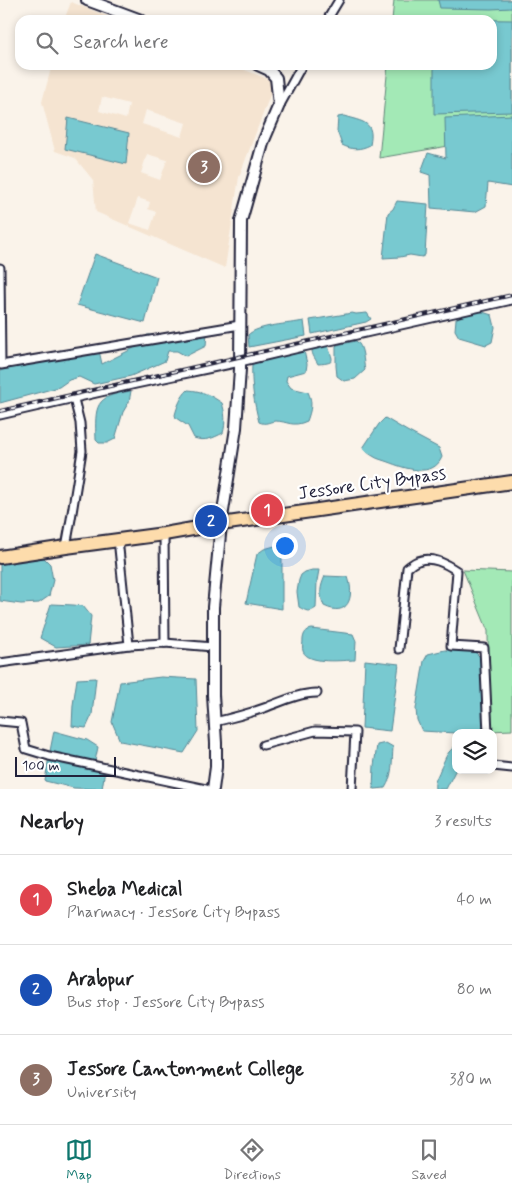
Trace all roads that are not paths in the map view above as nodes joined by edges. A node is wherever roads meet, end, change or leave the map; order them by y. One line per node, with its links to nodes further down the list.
1 (87, 0): 3 (street)
2 (339, 0): 4 (street)
3 (128, 15)
4 (330, 15)
5 (269, 70): 7 (street)
6 (299, 70): 7 (street)
7 (279, 105): 11 (street)
8 (0, 268): 10 (street)
9 (512, 300): 12 (street)
10 (0, 308): 11 (street)
11 (240, 325): 12 (street)
12 (240, 362): 13 (street); 16 (street)
13 (74, 398): 14 (street); 19 (street)
14 (0, 415)
15 (512, 482): 16 (highway, Jessore City Bypass)
16 (221, 524): 17 (highway, Jessore City Bypass); 23 (street)
17 (164, 534): 18 (highway, Jessore City Bypass); 21 (street)
18 (118, 540): 19 (highway, Jessore City Bypass); 22 (street)
19 (66, 547): 20 (highway, Jessore City Bypass)
20 (0, 558)
21 (165, 643): 22 (street); 23 (street)
22 (129, 645): 25 (street)
23 (213, 647): 28 (street)
24 (399, 649): 29 (street)
25 (0, 663)
26 (317, 693): 28 (street)
27 (0, 721): 33 (street)
28 (214, 722): 34 (street)
29 (488, 729)
30 (263, 745): 35 (street)
31 (497, 766): 32 (street)
32 (512, 768)
33 (206, 789)
34 (213, 789)
35 (352, 789)

